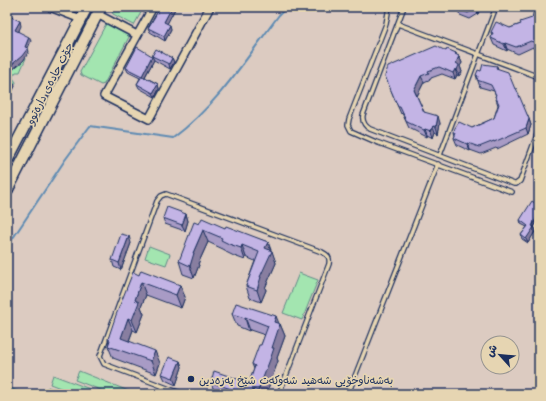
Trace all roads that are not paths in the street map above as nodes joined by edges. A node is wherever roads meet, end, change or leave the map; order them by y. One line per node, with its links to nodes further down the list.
1 (50, 7): 9 (street)
2 (87, 7): 9 (main road, جۆت جادەی دارەتوو)
3 (153, 7): 11 (street)
4 (210, 7): 11 (street)
5 (388, 7): 17 (lane)
6 (404, 7): 10 (lane)
7 (496, 7): 12 (lane)
8 (99, 11): 11 (street); 18 (main road, جۆت جادەی دارەتوو)
9 (81, 19): 16 (main road, جۆت جادەی دارەتوو)
10 (398, 24): 12 (lane); 15 (lane)
11 (138, 35)
12 (478, 54): 13 (lane); 15 (lane)
13 (539, 77)
14 (539, 129): 15 (lane)
15 (440, 155)
16 (8, 156)
17 (438, 164): 19 (lane); 22 (lane)
18 (7, 191)
19 (512, 192)
20 (183, 394): 21 (lane)
21 (279, 394)
22 (348, 394)

